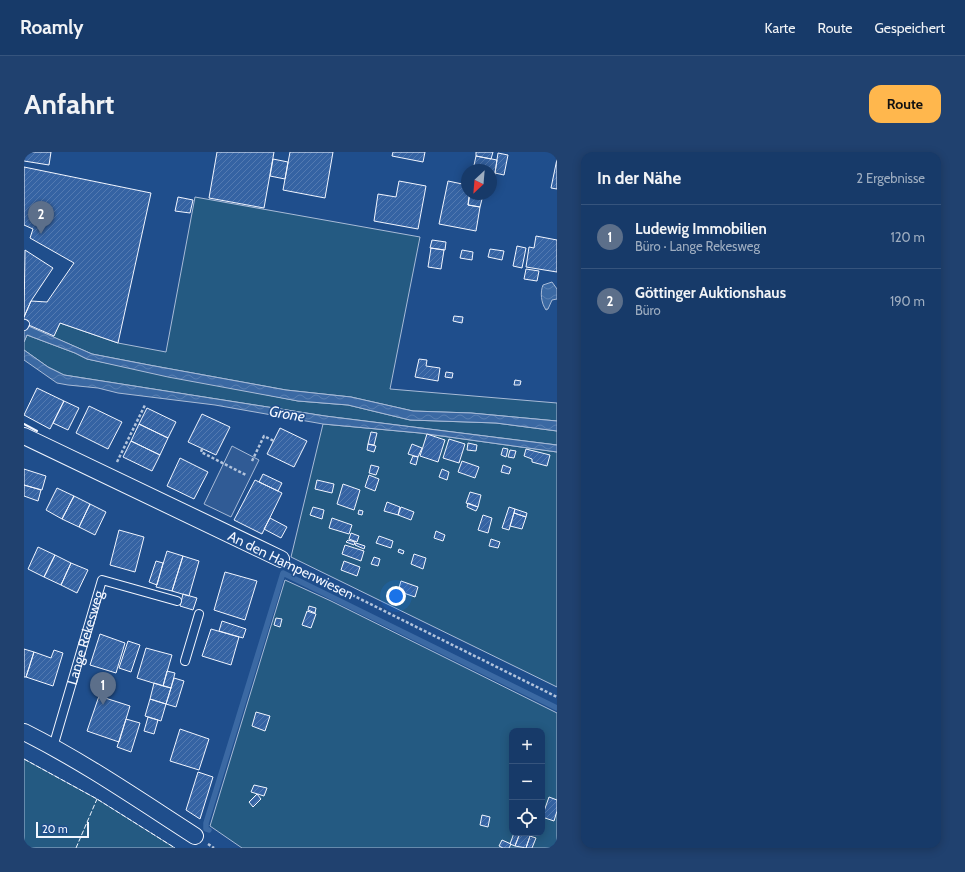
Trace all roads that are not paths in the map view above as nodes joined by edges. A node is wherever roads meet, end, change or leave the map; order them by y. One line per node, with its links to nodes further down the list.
1 (24, 436): 2 (street, An den Hampenwiesen)
2 (281, 559)
3 (177, 601): 7 (lane, Lange Rekesweg)
4 (199, 614): 5 (lane)
5 (185, 661)
6 (24, 732): 7 (street)
7 (53, 747): 8 (street)
8 (196, 836)

